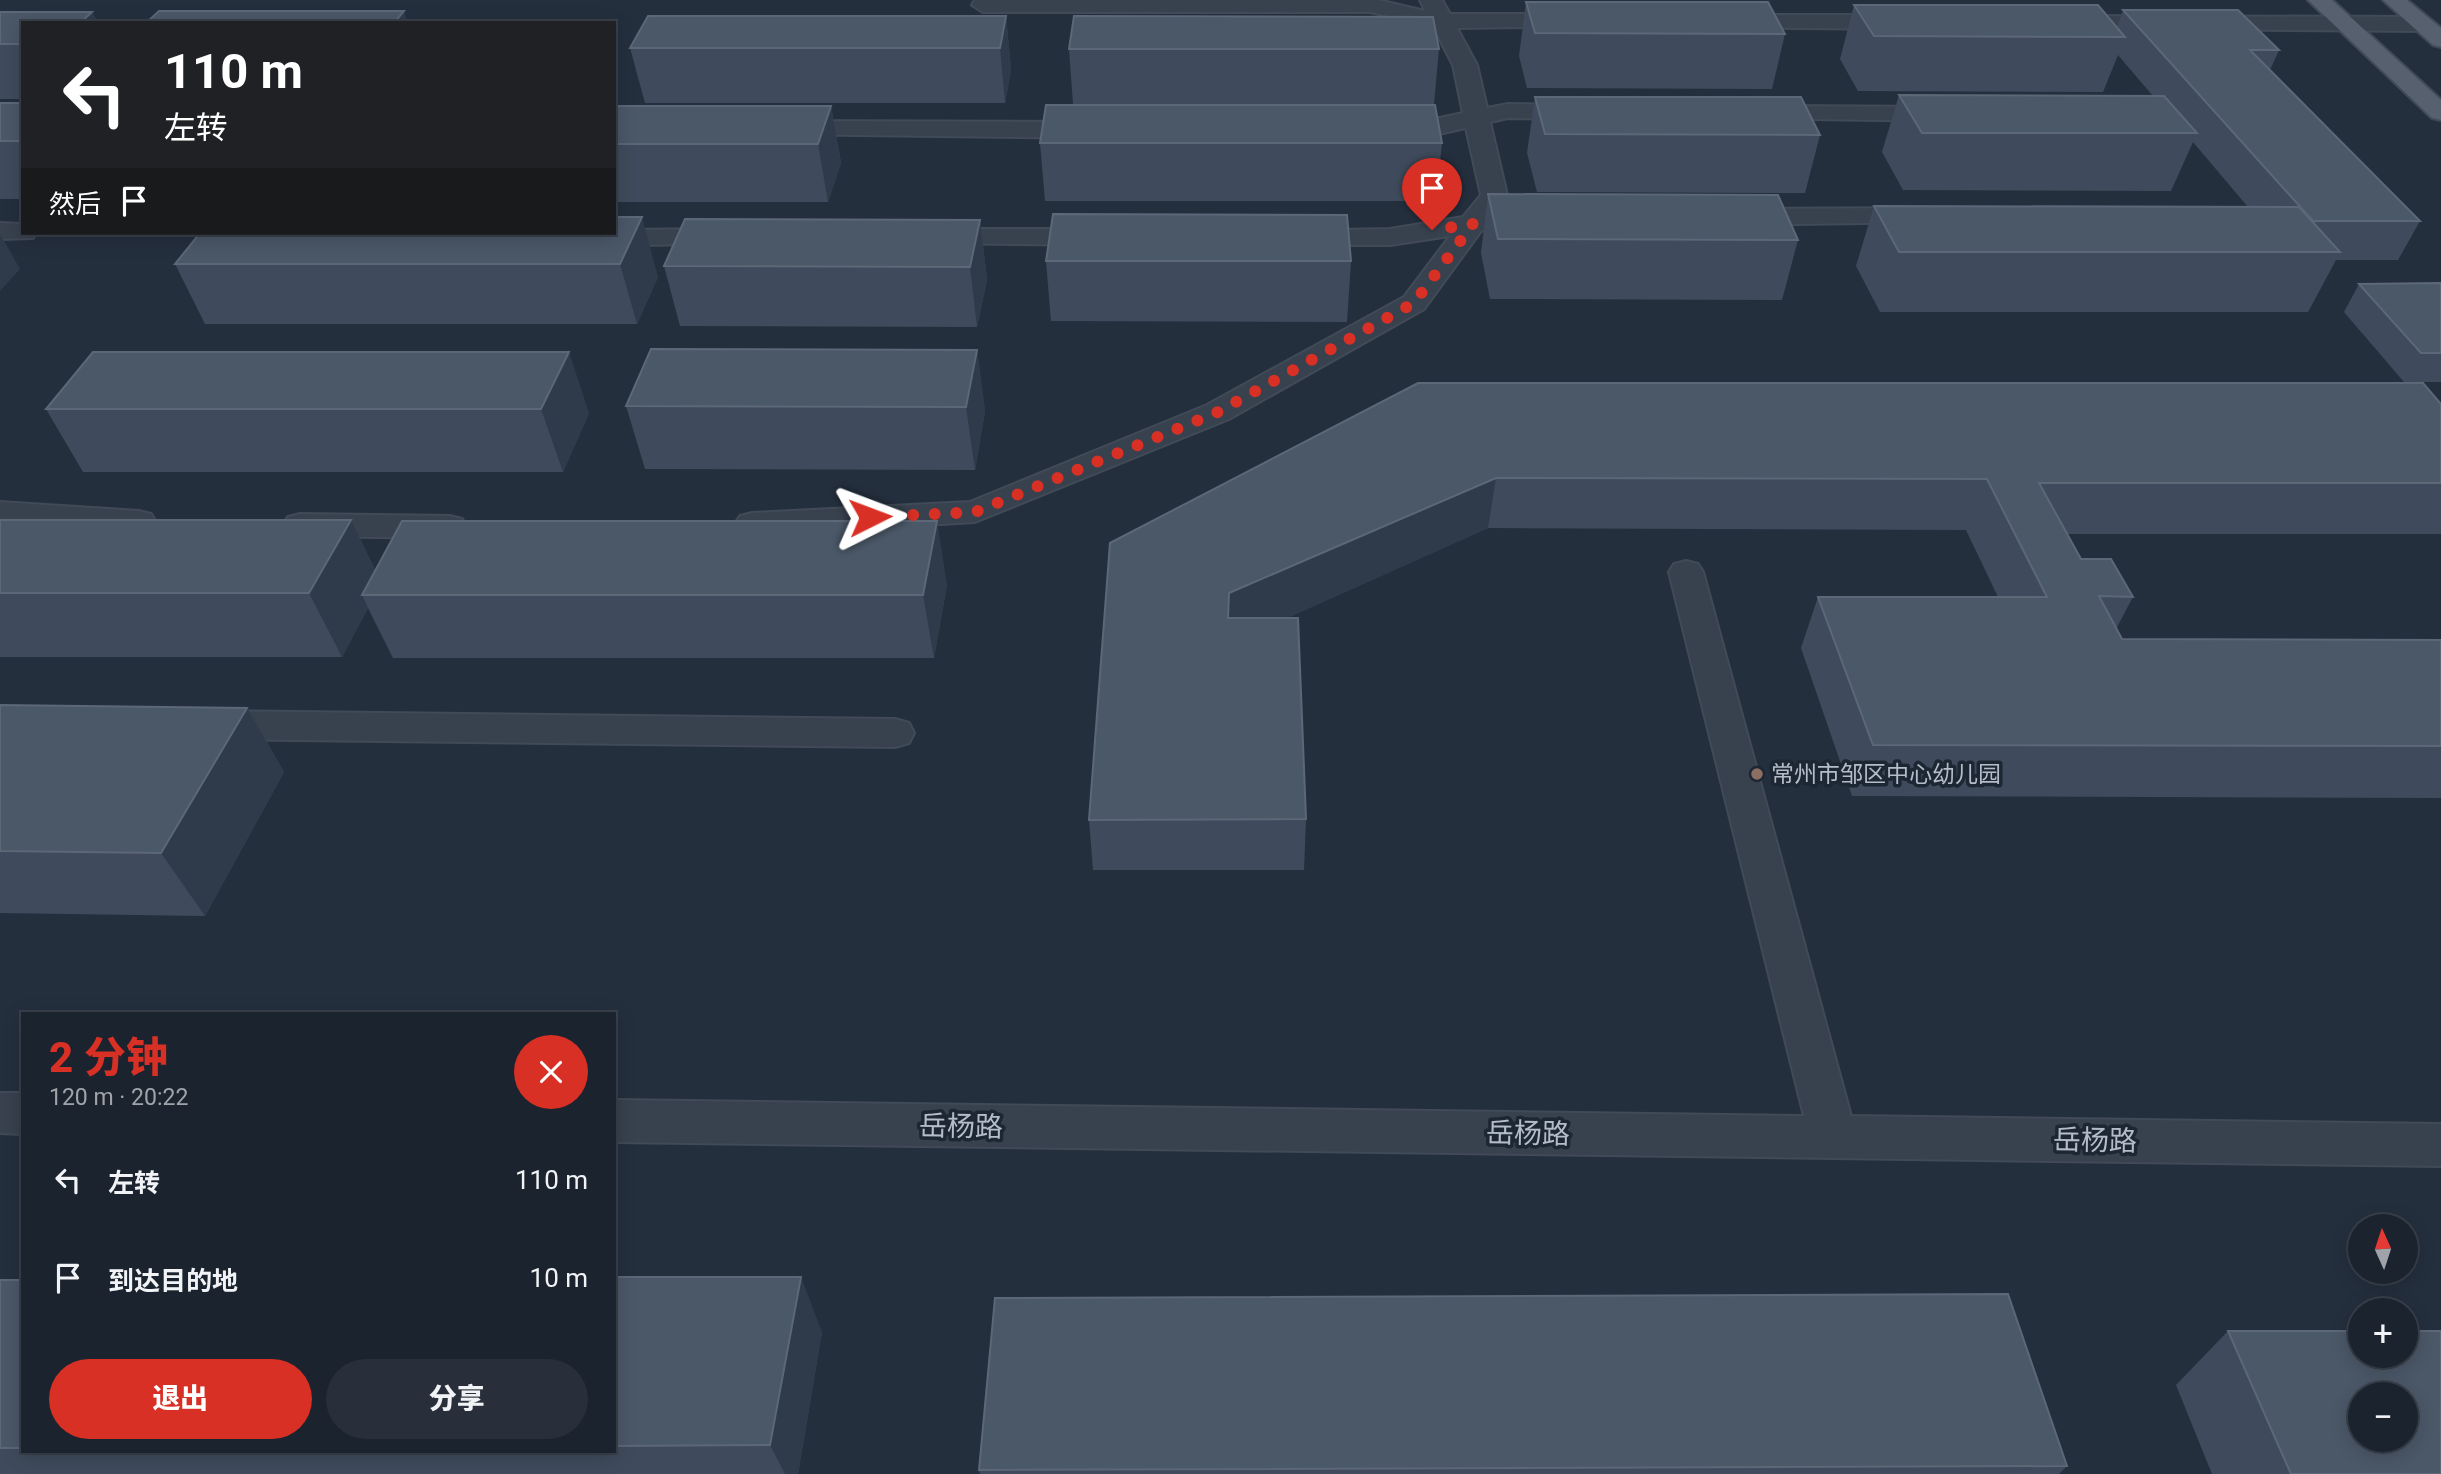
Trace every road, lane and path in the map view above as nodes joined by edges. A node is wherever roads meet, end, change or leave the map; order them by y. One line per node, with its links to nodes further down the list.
1 (2319, 0): 9 (main road)
2 (2394, 0): 10 (main road)
3 (983, 5): 4 (street)
4 (1437, 10): 5 (street); 16 (street)
5 (1595, 22)
6 (1706, 22): 7 (street)
7 (1928, 22)
8 (2039, 23): 9 (street)
9 (2344, 23): 10 (street); 14 (main road)
10 (2422, 24): 11 (main road)
11 (2441, 40)
12 (1606, 112): 16 (street)
13 (1732, 113): 15 (street)
14 (2441, 113)
15 (1970, 114)
16 (1476, 118): 19 (street); 23 (street)
17 (766, 129): 18 (street)
18 (1112, 130)
19 (1362, 131)
20 (1712, 216): 21 (street)
21 (1945, 216)
22 (1510, 220): 23 (street)
23 (1473, 224): 29 (street); 34 (street)
24 (0, 232): 25 (street)
25 (21, 232)
26 (754, 237): 30 (street)
27 (906, 237): 28 (street)
28 (1127, 237)
29 (1266, 237)
30 (575, 238)
31 (0, 512): 32 (street)
32 (166, 522)
33 (276, 524): 35 (street)
34 (716, 526)
35 (483, 528)
36 (1685, 572): 42 (street)
37 (168, 725): 38 (street)
38 (895, 733)
39 (0, 1113): 40 (street)
40 (21, 1114)
41 (616, 1121): 42 (street, 岳杨路)
42 (1833, 1137): 43 (street, 岳杨路)
43 (2441, 1145)

